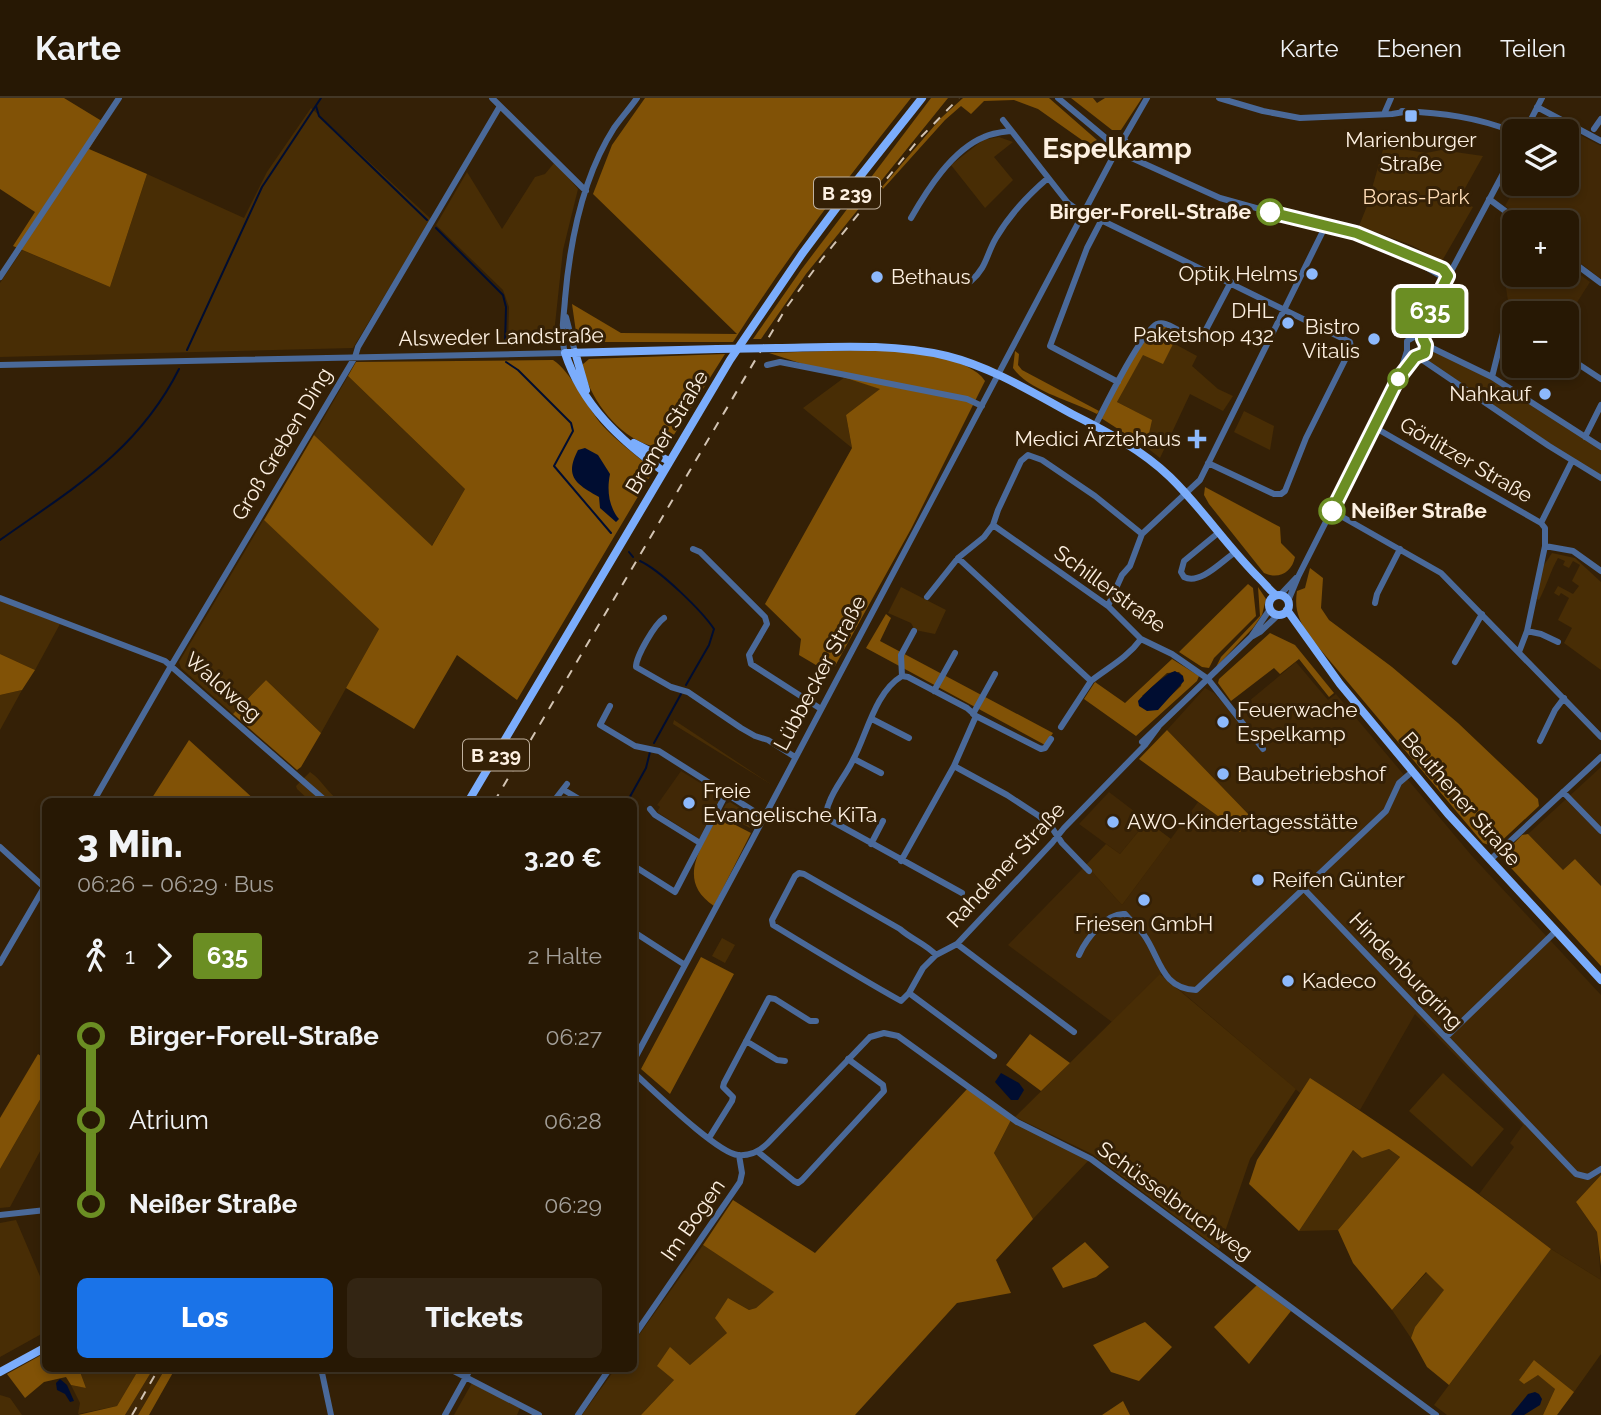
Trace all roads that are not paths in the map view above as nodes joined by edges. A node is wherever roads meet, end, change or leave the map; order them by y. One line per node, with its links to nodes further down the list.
1 (119, 98): 34 (street)
2 (492, 98): 10 (street)
3 (637, 98): 26 (street)
4 (922, 98): 61 (main road, Bremer Straße / B 239)
5 (1058, 98): 20 (street)
6 (1147, 98): 19 (street)
7 (1219, 98): 12 (street)
8 (1391, 98): 12 (street)
9 (1542, 98): 11 (street)
10 (500, 106): 26 (street); 45 (street, Groß Greben Ding)
11 (1537, 107): 13 (street); 21 (street)
12 (1384, 114): 16 (street)
13 (1531, 119)
14 (1601, 119): 17 (street)
15 (1003, 120): 18 (street)
16 (1502, 128)
17 (1594, 129)
18 (1010, 131): 25 (street); 30 (street)
19 (1124, 138): 20 (street); 22 (street)
20 (1107, 139): 23 (street)
21 (1601, 141)
22 (1125, 155): 23 (street); 31 (street)
23 (1112, 159): 29 (street, Lübbecker Straße)
24 (1502, 175): 27 (street)
25 (1048, 178): 29 (street); 35 (street)
26 (586, 191): 44 (street)
27 (1489, 199): 28 (street); 33 (street)
28 (1504, 210)
29 (1083, 214): 50 (street, Lübbecker Straße)
30 (911, 218)
31 (1325, 226): 33 (street); 38 (street)
32 (1579, 267): 37 (street)
33 (1448, 276): 42 (street)
34 (0, 277)
35 (971, 281)
36 (1230, 282): 38 (street); 41 (street); 54 (street)
37 (1601, 283)
38 (1284, 309): 63 (street); 63 (street)
39 (1178, 330): 54 (street)
40 (1502, 337): 51 (street)
41 (1200, 341)
42 (1425, 342): 43 (street); 46 (street); 51 (street)
43 (1407, 351): 46 (street); 52 (street, Rahdener Straße)
44 (570, 353): 45 (street, Alsweder Landstraße); 50 (main road, Alsweder Landstraße, bridge); 61 (main road); 64 (main road)
45 (355, 357): 47 (street, Alsweder Landstraße); 92 (street, Groß Greben Ding)
46 (1417, 357): 52 (street, Rahdener Straße); 62 (street)
47 (0, 365)
48 (767, 365): 56 (street)
49 (1579, 365): 53 (street)
50 (999, 375): 56 (street, Lübbecker Straße); 57 (main road, Beuthener Straße)
51 (1492, 377): 59 (street)
52 (1398, 379): 58 (street, Rahdener Straße)
53 (1601, 379)
54 (1118, 382): 57 (street)
55 (1601, 405): 59 (street)
56 (982, 406): 100 (street, Lübbecker Straße)
57 (1094, 426): 66 (main road, Beuthener Straße)
58 (1374, 427): 67 (street, Rahdener Straße); 68 (street, Görlitzer Straße)
59 (1586, 437): 60 (street)
60 (1601, 447)
61 (669, 461): 64 (main road, Bremer Straße / B 239)
62 (1572, 461): 65 (street); 68 (street)
63 (1208, 463): 66 (street)
64 (663, 471): 119 (main road, Bremer Straße / B 239)
65 (1601, 478)
66 (1187, 493): 70 (main road, Beuthener Straße); 71 (street)
67 (1332, 511): 74 (street); 81 (street, Rahdener Straße)
68 (1541, 523): 72 (street)
69 (993, 525): 71 (street); 76 (street); 82 (street, Schillerstraße)
70 (1218, 533): 75 (main road, Beuthener Straße); 75 (street)
71 (1142, 534): 82 (street)
72 (1545, 546): 77 (street); 86 (street)
73 (694, 550): 100 (street)
74 (1400, 550): 80 (street); 83 (street)
75 (1234, 553): 81 (main road, Beuthener Straße)
76 (958, 558): 78 (street); 96 (street)
77 (1601, 571)
78 (928, 597)
79 (0, 598): 92 (street, Waldweg)
80 (1375, 603)
81 (1279, 605): 95 (street, Rahdener Straße); 113 (main road, Beuthener Straße)
82 (1108, 606): 87 (street, Schillerstraße)
83 (1482, 614): 89 (street); 91 (street)
84 (664, 618): 109 (street)
85 (914, 631): 94 (street)
86 (1527, 631): 88 (street); 89 (street)
87 (1141, 639): 95 (street, Schillerstraße); 96 (street)
88 (1558, 642)
89 (1519, 652): 98 (street)
90 (955, 653): 97 (street)
91 (1455, 662)
92 (172, 666): 117 (street, Groß Greben Ding); 118 (street, Waldweg)
93 (995, 674): 101 (street)
94 (902, 676): 97 (street); 102 (street)
95 (1208, 679): 108 (street, Schillerstraße); 126 (street, Rahdener Straße)
96 (1091, 681): 103 (street)
97 (934, 691): 101 (street)
98 (1563, 698): 104 (street); 107 (street)
99 (610, 706): 116 (street)
100 (821, 709): 109 (street, Lübbecker Straße)
101 (975, 715): 106 (street); 112 (street)
102 (872, 719): 105 (street); 111 (street)
103 (1061, 727)
104 (1601, 737)
105 (909, 738)
106 (1051, 739)
107 (1540, 741)
108 (1263, 749)
109 (795, 757): 123 (street, Lübbecker Straße)
110 (1601, 757): 115 (street)
111 (854, 759): 114 (street); 128 (street)
112 (954, 766): 126 (street); 131 (street)
113 (1413, 771): 130 (main road, Beuthener Straße); 135 (street)
114 (881, 773)
115 (1563, 792): 125 (street); 130 (street)
116 (726, 794): 123 (street); 127 (street)
117 (95, 798)
118 (322, 798)
119 (470, 798)
120 (556, 798): 121 (street)
121 (579, 798)
122 (650, 809): 127 (street)
123 (763, 817): 144 (street, Lübbecker Straße)
124 (883, 821): 128 (street)
125 (1601, 831)
126 (1058, 835): 133 (street); 140 (street, Rahdener Straße)
127 (700, 843): 132 (street)
128 (871, 844): 131 (street)
129 (0, 847): 134 (street)
130 (1490, 860): 138 (main road, Beuthener Straße)
131 (901, 861): 137 (street)
132 (637, 868)
133 (1090, 871)
134 (42, 883)
135 (1304, 889): 141 (street); 149 (street, Hindenburgring)
136 (42, 891): 143 (street)
137 (961, 893)
138 (1556, 931): 145 (main road, Beuthener Straße); 149 (street)
139 (637, 936): 144 (street)
140 (957, 944): 142 (street, Rahdener Straße); 148 (street)
141 (1079, 955)
142 (936, 956): 146 (street, Rahdener Straße); 146 (street, Rahdener Straße)
143 (0, 962)
144 (685, 965): 151 (street, Lübbecker Straße)
145 (1601, 980)
146 (909, 993): 152 (street)
147 (816, 1021): 150 (street)
148 (1074, 1032)
149 (1446, 1038): 159 (street, Hindenburgring)
150 (746, 1041): 154 (street); 156 (street)
151 (637, 1054)
152 (994, 1056)
153 (848, 1059): 157 (street); 157 (street); 174 (street, Schüsselbruchweg)
154 (785, 1061)
155 (637, 1076): 156 (street)
156 (709, 1138): 158 (street)
157 (758, 1152): 158 (street)
158 (739, 1155): 162 (street, Im Bogen)
159 (1601, 1169)
160 (42, 1210): 161 (street)
161 (0, 1215)
162 (637, 1331)
163 (42, 1349): 164 (main road)
164 (0, 1372)
165 (322, 1372): 170 (street)
166 (456, 1372): 169 (street)
167 (469, 1372): 169 (street)
168 (607, 1372): 173 (street)
169 (466, 1377): 171 (street); 172 (street)
170 (331, 1415)
171 (445, 1415)
172 (539, 1415)
173 (578, 1415)
174 (1436, 1415)

